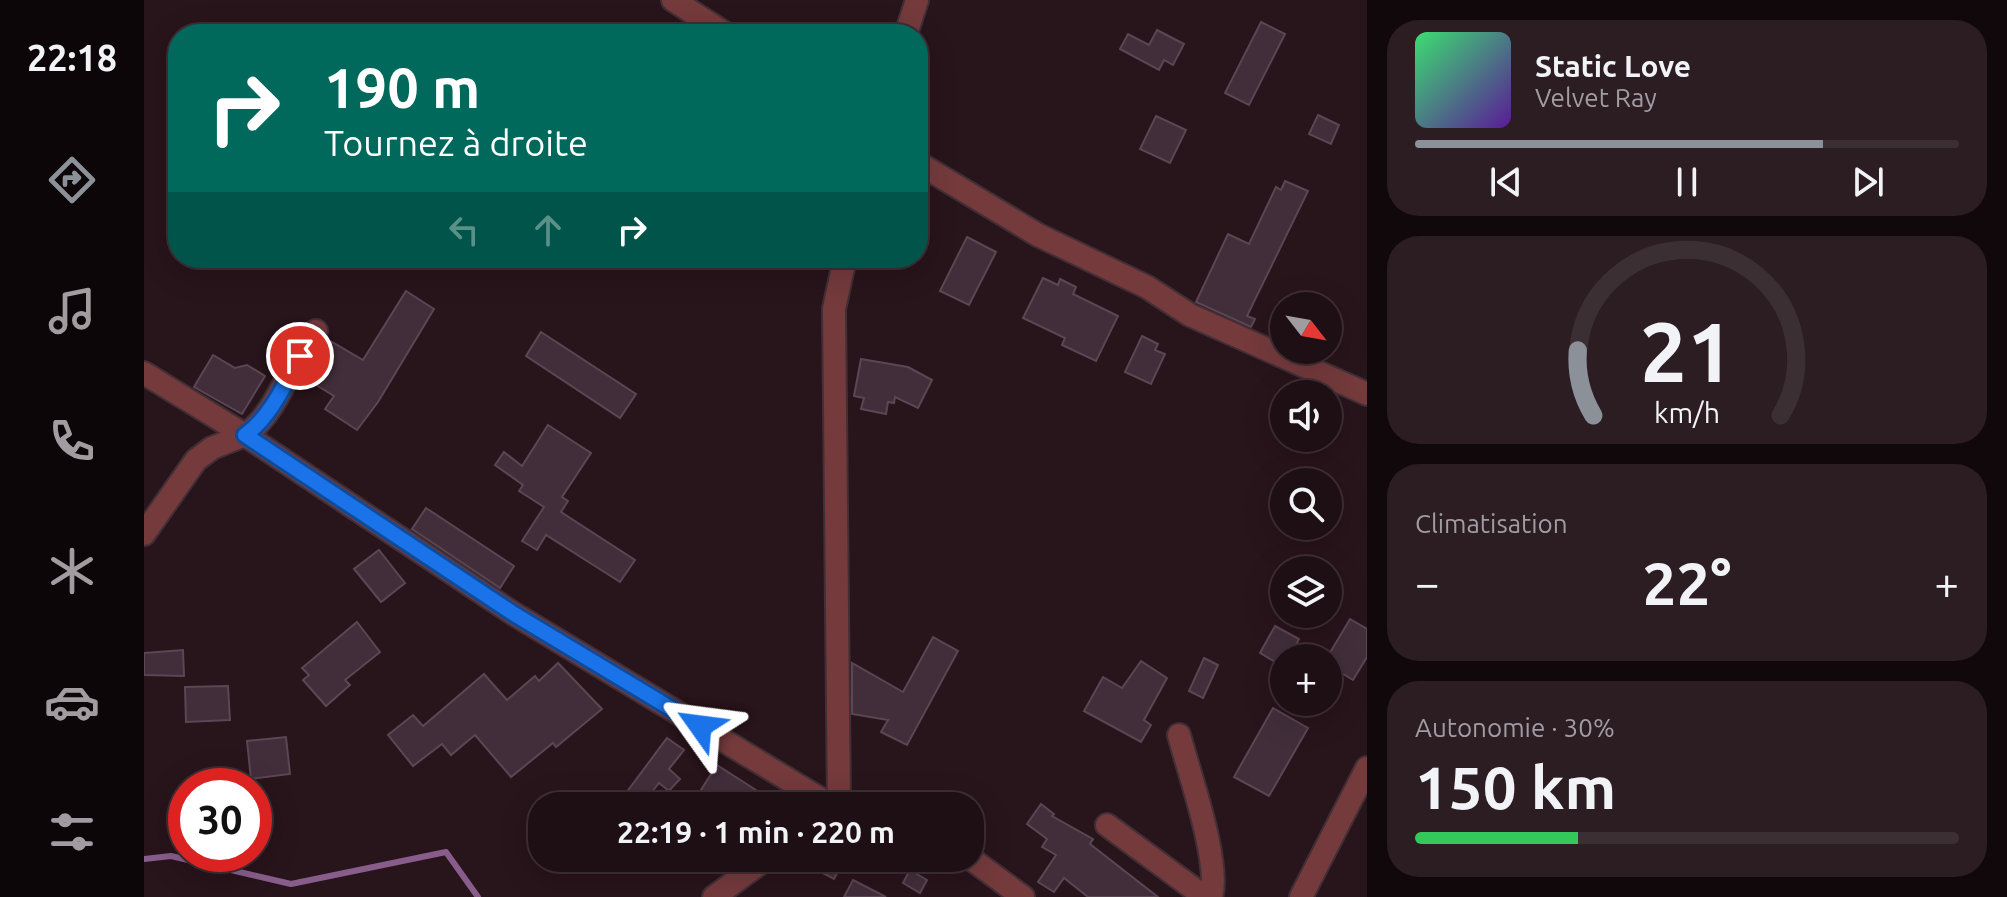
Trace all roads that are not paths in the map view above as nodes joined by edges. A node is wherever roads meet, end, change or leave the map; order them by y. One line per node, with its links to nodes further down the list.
1 (673, 0): 3 (street)
2 (917, 0): 4 (street)
3 (710, 24)
4 (909, 24)
5 (928, 169): 9 (street)
6 (843, 268): 15 (street)
7 (316, 331): 10 (street)
8 (144, 373): 10 (street)
9 (1367, 394)
10 (245, 435): 11 (street); 14 (street)
11 (144, 534)
12 (1179, 735): 22 (street)
13 (1367, 768): 23 (street)
14 (809, 792)
15 (839, 792)
16 (1107, 825): 21 (street)
17 (984, 868): 20 (street)
18 (748, 872): 19 (street)
19 (714, 897)
20 (1023, 897)
21 (1205, 897)
22 (1211, 897)
23 (1301, 897)

